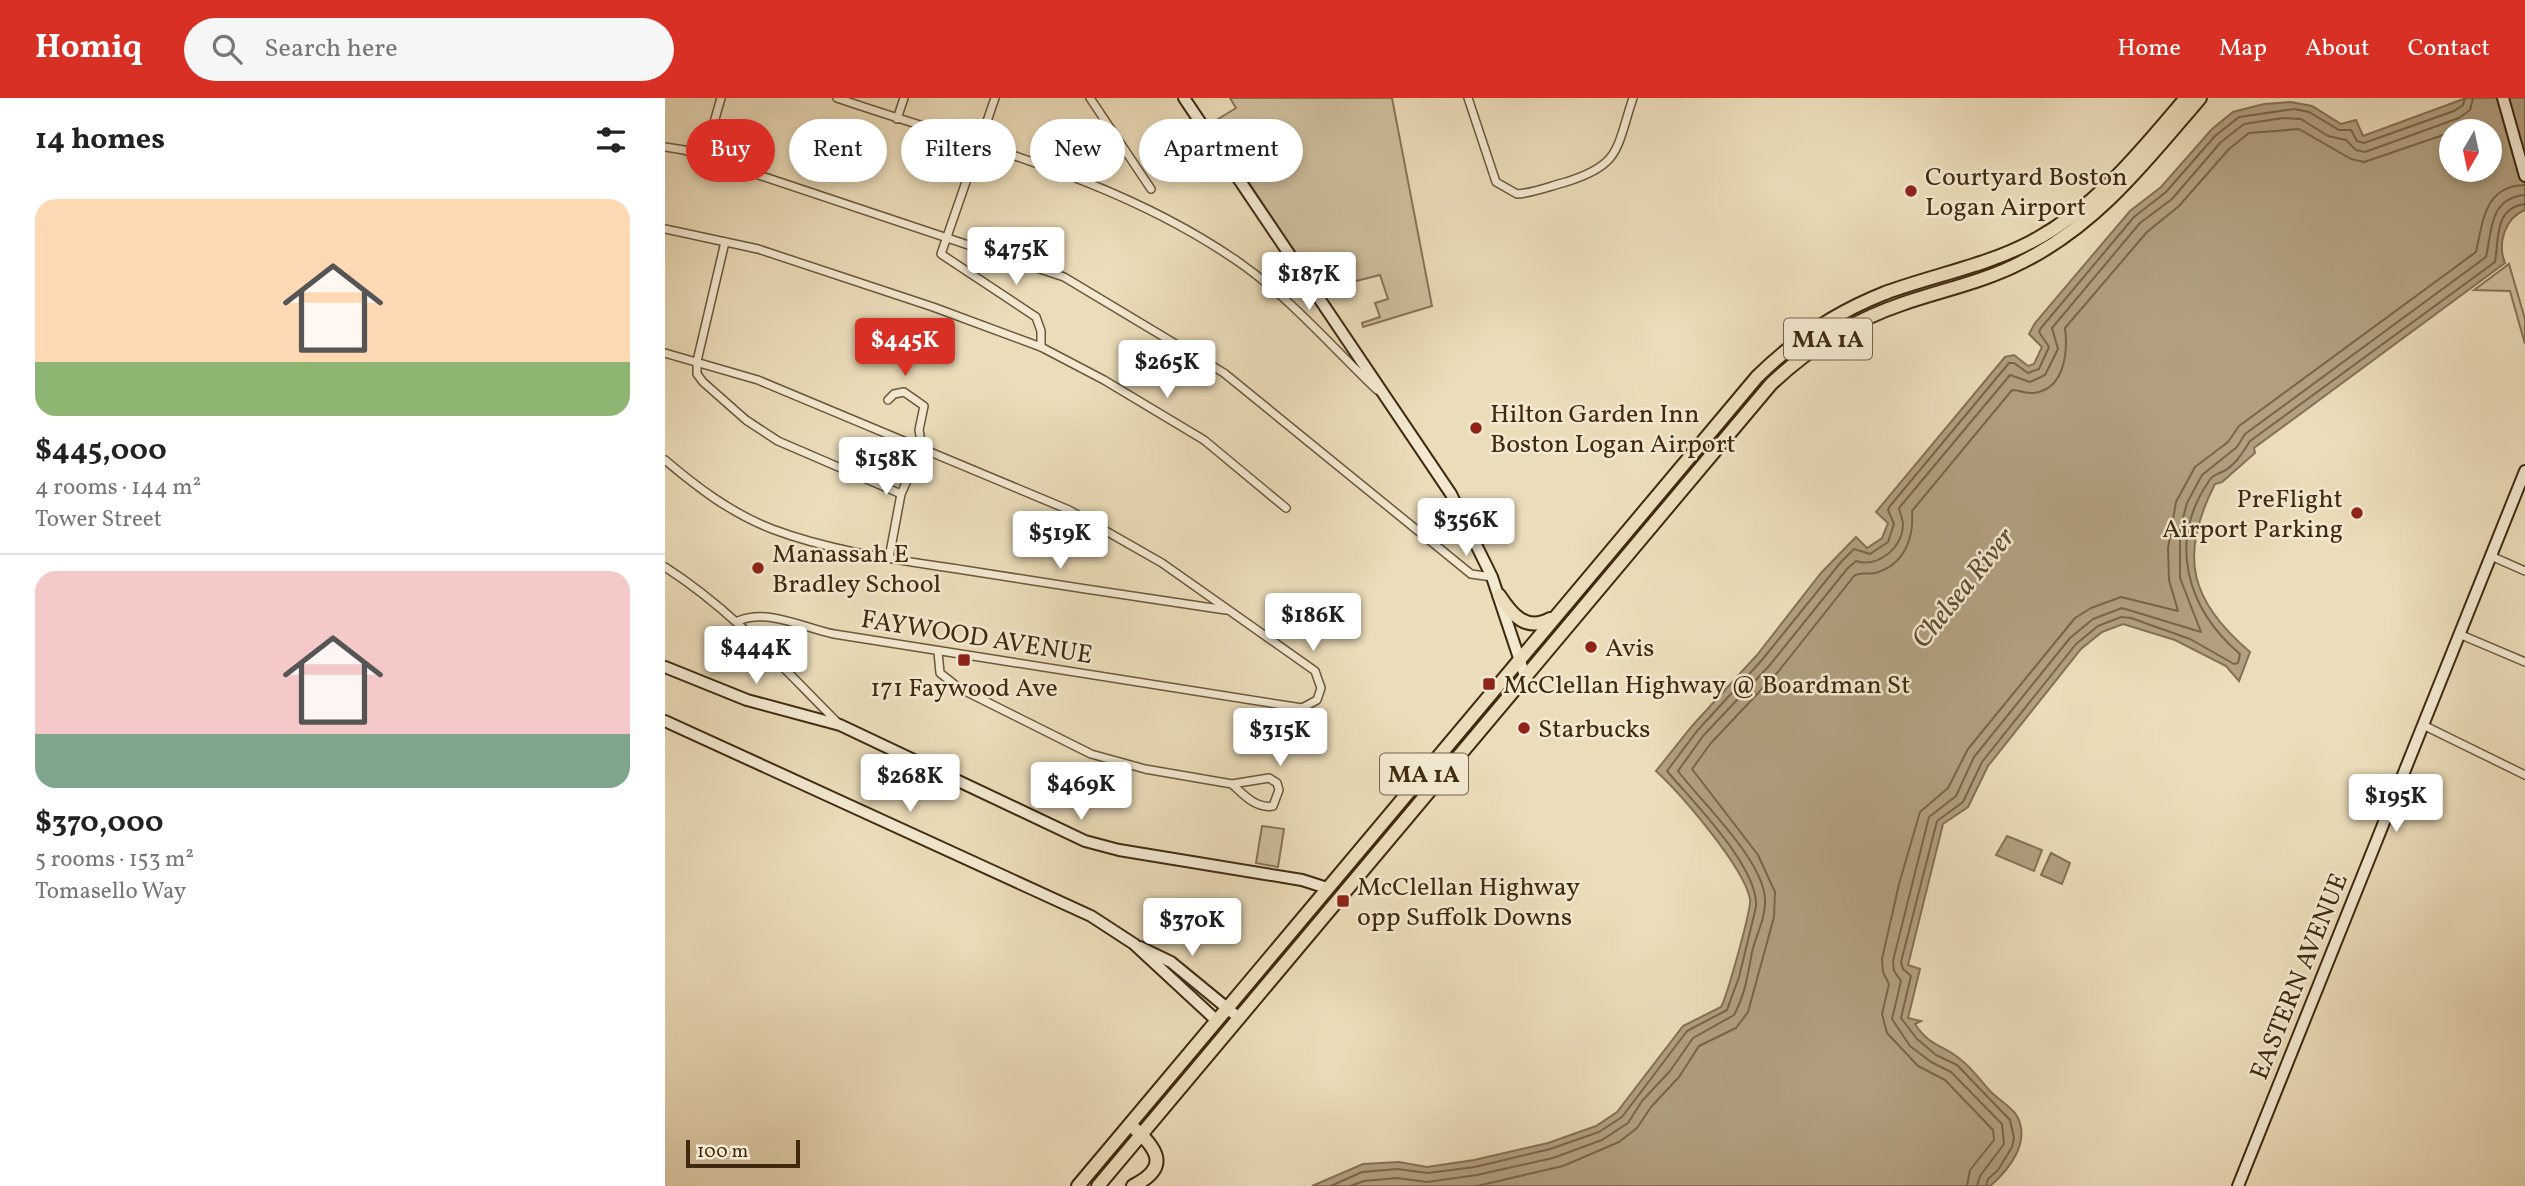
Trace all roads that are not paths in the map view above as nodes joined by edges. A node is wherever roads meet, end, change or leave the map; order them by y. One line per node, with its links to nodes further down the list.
1 (721, 98): 12 (street)
2 (837, 98): 13 (street)
3 (904, 98): 13 (street)
4 (995, 98): 14 (street)
5 (1090, 98): 22 (street)
6 (1184, 98): 27 (main road)
7 (1468, 98): 8 (street)
8 (1633, 98)
9 (2186, 98): 45 (highway, MA 1A)
10 (2200, 98): 52 (highway, MA 1A)
11 (2503, 98): 19 (main road)
12 (715, 119)
13 (897, 119): 15 (street)
14 (987, 119)
15 (901, 120)
16 (665, 147): 17 (street)
17 (686, 152)
18 (1016, 157): 29 (street)
19 (2525, 176)
20 (775, 180): 24 (street)
21 (966, 182): 24 (street)
22 (1151, 188)
23 (665, 229): 25 (street)
24 (947, 237): 26 (street); 42 (street)
25 (725, 242): 26 (street); 30 (street)
26 (1041, 346): 37 (street)
27 (1356, 352): 29 (street); 31 (main road)
28 (665, 353): 30 (street)
29 (1342, 357): 31 (street)
30 (697, 360): 33 (street); 36 (street)
31 (1385, 397): 42 (main road)
32 (888, 400): 33 (street)
33 (922, 447): 36 (street); 44 (street)
34 (665, 460): 39 (street)
35 (2525, 471): 38 (main road, EASTERN AVENUE)
36 (901, 494): 39 (street)
37 (1286, 508)
38 (2491, 556): 41 (street); 47 (main road, EASTERN AVENUE)
39 (889, 558): 44 (street)
40 (665, 568): 46 (street)
41 (2525, 571)
42 (1492, 577): 43 (main road)
43 (1499, 595): 45 (highway); 49 (main road)
44 (1227, 610): 48 (street, FAYWOOD AVENUE)
45 (1556, 615): 49 (highway, MA 1A)
46 (738, 621): 48 (street, FAYWOOD AVENUE); 54 (street)
47 (2459, 634): 50 (street); 55 (main road, EASTERN AVENUE)
48 (938, 652): 57 (street)
49 (1520, 659): 52 (main road); 58 (highway, MA 1A)
50 (2525, 662)
51 (665, 667): 54 (main road)
52 (1525, 676): 61 (highway, MA 1A)
53 (665, 721): 59 (main road)
54 (840, 725): 58 (main road)
55 (2423, 725): 56 (street); 68 (main road, EASTERN AVENUE)
56 (2525, 775)
57 (1232, 784): 57 (street)
58 (1327, 888): 60 (highway, MA 1A)
59 (1134, 944): 60 (main road); 62 (main road)
60 (1227, 1007): 61 (main road); 62 (highway, MA 1A)
61 (1238, 1017): 64 (highway, MA 1A)
62 (1216, 1020): 63 (highway, MA 1A)
63 (1130, 1124): 64 (highway); 65 (highway, MA 1A)
64 (1141, 1134): 66 (highway, MA 1A); 67 (highway)
65 (1078, 1186)
66 (1098, 1186)
67 (1133, 1186)
68 (2238, 1186)

